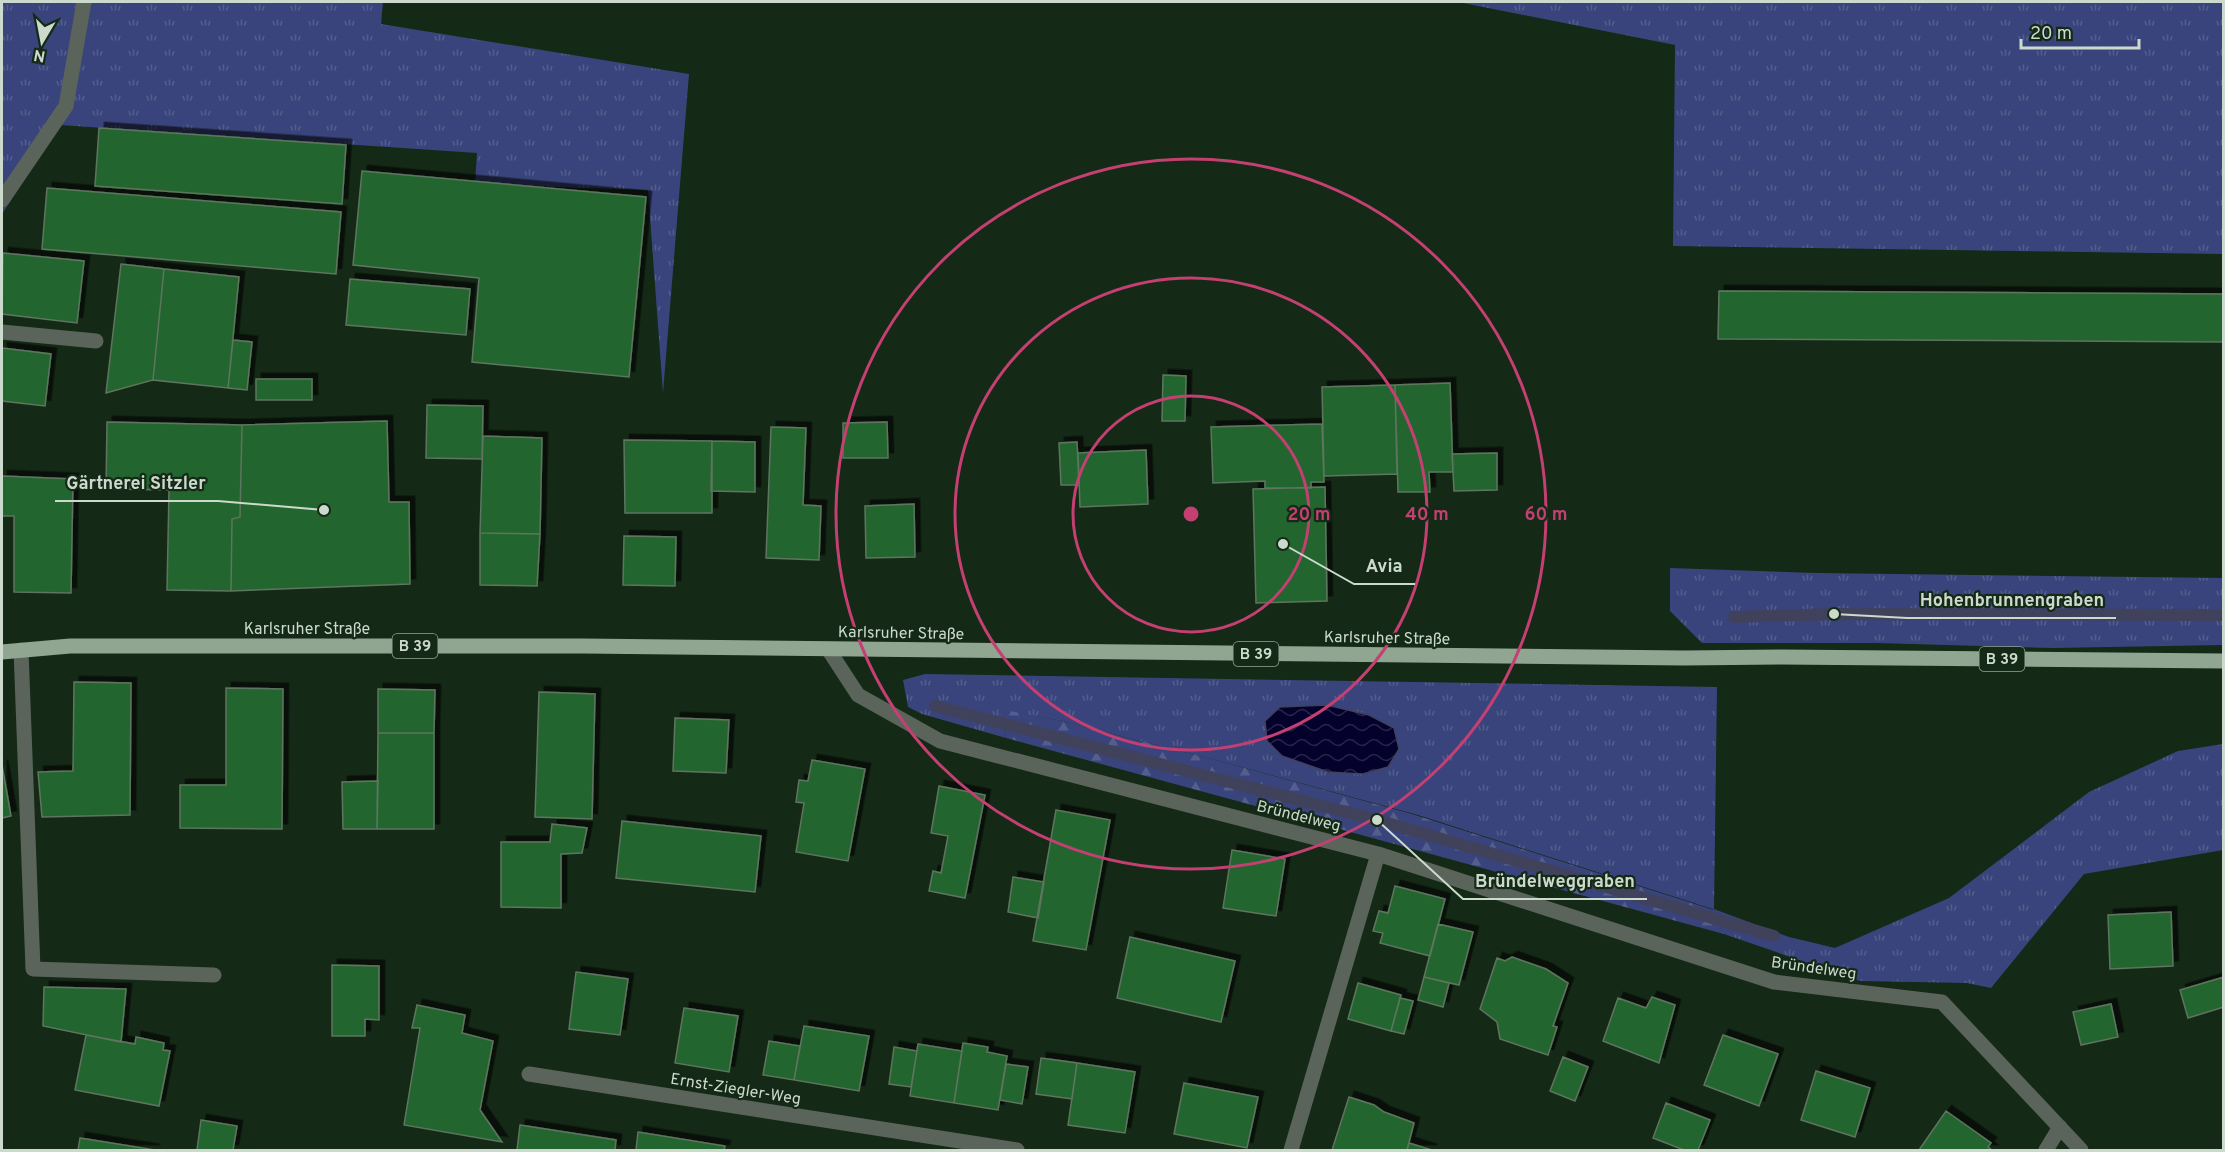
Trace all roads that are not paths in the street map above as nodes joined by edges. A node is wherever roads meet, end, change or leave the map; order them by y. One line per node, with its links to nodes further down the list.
1 (84, 2): 2 (street)
2 (2, 200)
3 (2, 332): 4 (street)
4 (96, 341)
5 (828, 649): 6 (main road, Karlsruher Straße / B 39); 8 (main road, Karlsruher Straße / B 39); 9 (street, Bründelweg)
6 (21, 651): 7 (main road, Karlsruher Straße / B 39); 10 (street)
7 (2, 652)
8 (2223, 661)
9 (1378, 854): 12 (street, Bründelweg); 15 (street)
10 (214, 975)
11 (529, 1074): 13 (street, Ernst-Ziegler-Weg)
12 (2060, 1127): 16 (street); 17 (street, Bründelweg)
13 (937, 1144): 14 (street, Ernst-Ziegler-Weg)
14 (1017, 1150)
15 (1291, 1150)
16 (2046, 1150)
17 (2081, 1150)

